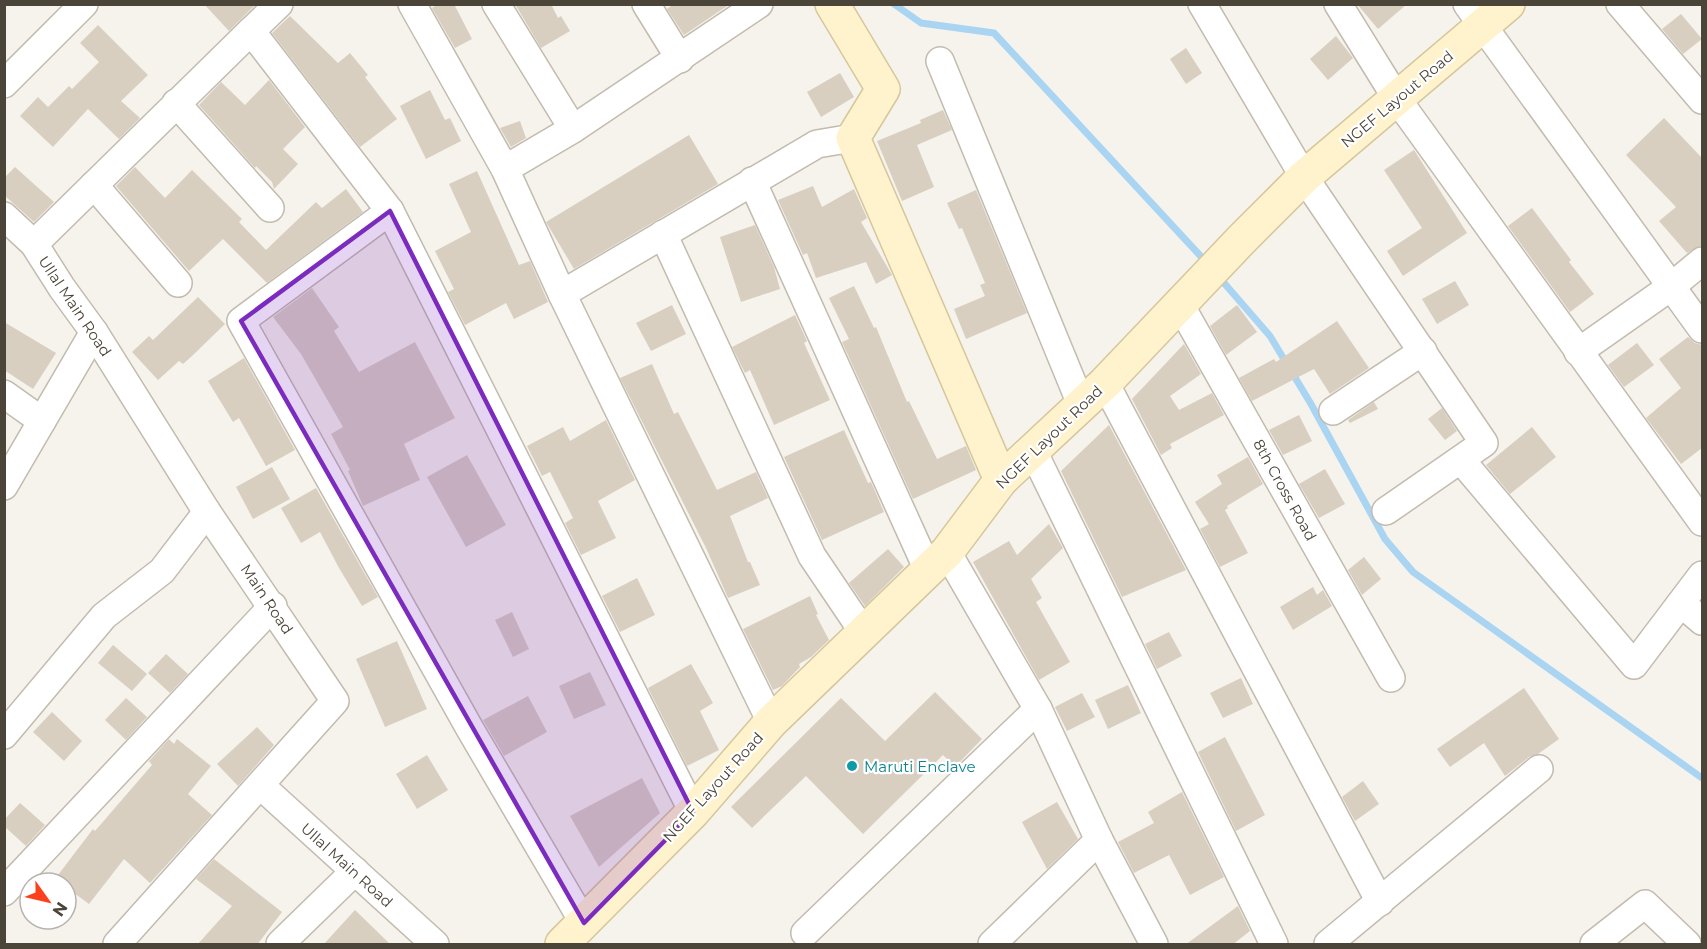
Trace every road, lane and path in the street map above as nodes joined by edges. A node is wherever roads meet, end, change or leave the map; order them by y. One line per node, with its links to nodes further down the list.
1 (84, 4): 16 (street)
2 (279, 4): 13 (street)
3 (412, 4): 22 (street)
4 (496, 4): 20 (street)
5 (646, 4): 14 (street)
6 (759, 4): 14 (street)
7 (832, 4): 21 (street)
8 (1202, 4): 23 (street)
9 (1338, 4): 17 (street)
10 (1508, 4): 12 (street, NGEF Layout Road)
11 (1620, 4): 18 (street)
12 (1475, 16): 17 (street, NGEF Layout Road); 33 (street)
13 (250, 31): 19 (street); 27 (street)
14 (680, 59): 20 (street)
15 (940, 61): 43 (street)
16 (4, 84)
17 (1397, 99): 23 (street, NGEF Layout Road); 39 (street)
18 (1702, 100)
19 (176, 103): 25 (street); 26 (street)
20 (573, 129): 22 (street)
21 (854, 138): 24 (street); 48 (street)
22 (506, 169): 34 (street)
23 (1304, 177): 35 (street, NGEF Layout Road); 38 (street)
24 (752, 181): 29 (street); 53 (street)
25 (94, 185): 30 (street); 32 (street)
26 (270, 208)
27 (390, 211): 65 (street); 71 (street)
28 (4, 216): 30 (street, Ullal Main Road)
29 (663, 234): 34 (street); 58 (street)
30 (34, 244): 37 (street, Ullal Main Road)
31 (1702, 261): 33 (street)
32 (178, 283)
33 (1672, 286): 36 (street); 39 (street)
34 (562, 294): 61 (street)
35 (1179, 303): 40 (street, NGEF Layout Road); 59 (street, 8th Cross Road)
36 (1702, 328)
37 (94, 332): 42 (street, Ullal Main Road); 45 (street)
38 (1423, 351): 44 (street); 47 (street)
39 (1578, 352): 52 (street)
40 (1105, 383): 43 (street, NGEF Layout Road); 69 (street)
41 (4, 394): 45 (street)
42 (139, 402): 51 (street, Main Road)
43 (1081, 405): 46 (street, NGEF Layout Road)
44 (1333, 411)
45 (42, 421): 49 (street)
46 (1032, 449): 48 (street, NGEF Layout Road); 77 (street)
47 (1461, 460): 50 (street); 55 (street)
48 (1001, 480): 53 (street, NGEF Layout Road)
49 (4, 486)
50 (1386, 511)
51 (207, 512): 56 (street, Main Road); 62 (street)
52 (1702, 522)
53 (938, 561): 58 (street, NGEF Layout Road); 60 (street)
54 (1702, 575): 55 (street)
55 (1681, 603): 57 (street)
56 (273, 606): 64 (street, Main Road); 68 (street)
57 (1702, 621)
58 (864, 633): 61 (street, NGEF Layout Road)
59 (1391, 678)
60 (1038, 709): 66 (street); 70 (street)
61 (771, 722): 65 (street, NGEF Layout Road)
62 (4, 735)
63 (1539, 770): 69 (street)
64 (260, 785): 67 (street, Ullal Main Road); 72 (street)
65 (693, 812): 71 (street, NGEF Layout Road)
66 (1099, 840): 75 (street); 76 (street)
67 (355, 871): 73 (street); 74 (street, Ullal Main Road)
68 (4, 892)
69 (1380, 902): 78 (street)
70 (805, 933)
71 (573, 934)
72 (117, 945)
73 (280, 945)
74 (435, 945)
75 (992, 945)
76 (1154, 945)
77 (1274, 945)
78 (1328, 945)
79 (1594, 945): 80 (street)
80 (1687, 945)

